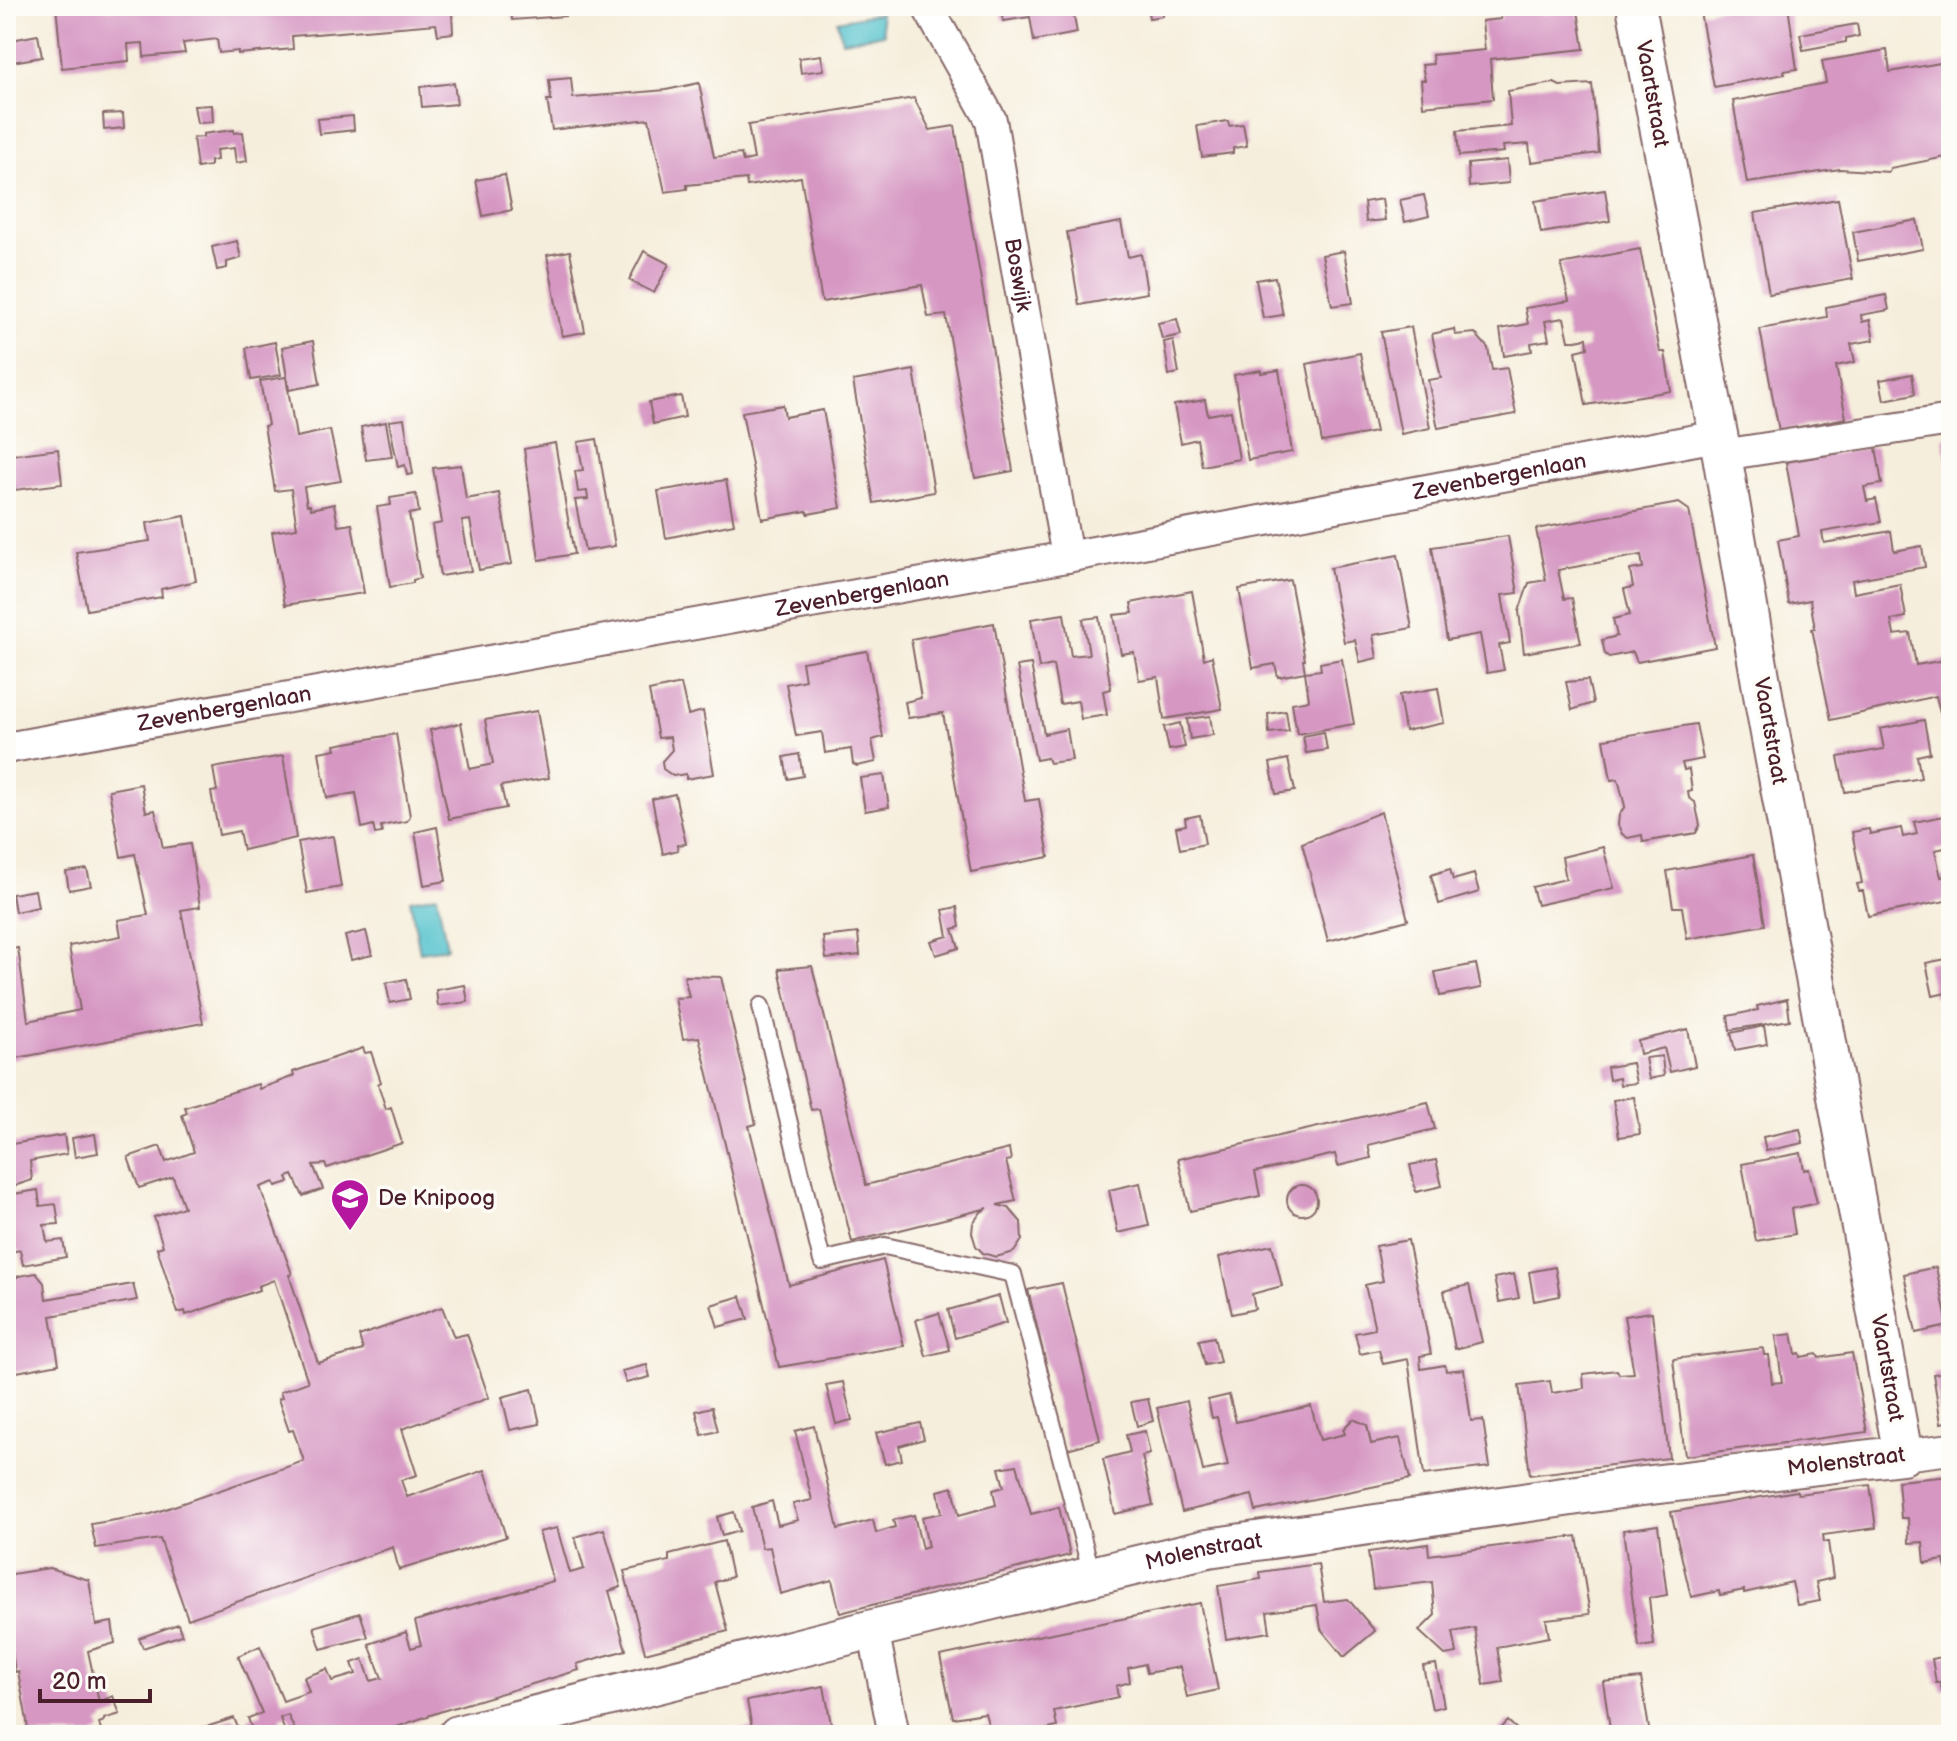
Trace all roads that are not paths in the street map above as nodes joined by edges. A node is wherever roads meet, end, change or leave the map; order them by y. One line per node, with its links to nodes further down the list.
1 (927, 6): 5 (street, Boswijk)
2 (1636, 6): 4 (street, Vaartstraat)
3 (1951, 420): 4 (street, Zevenbergenlaan)
4 (1719, 445): 5 (street, Zevenbergenlaan); 9 (street, Vaartstraat)
5 (1067, 557): 6 (street, Zevenbergenlaan)
6 (6, 748)
7 (761, 1006): 10 (lane)
8 (1951, 1449): 9 (street, Molenstraat)
9 (1903, 1455): 10 (street, Molenstraat)
10 (1092, 1575): 11 (street, Molenstraat)
11 (873, 1629): 12 (street, Molenstraat); 13 (street)
12 (467, 1734)
13 (894, 1735)

